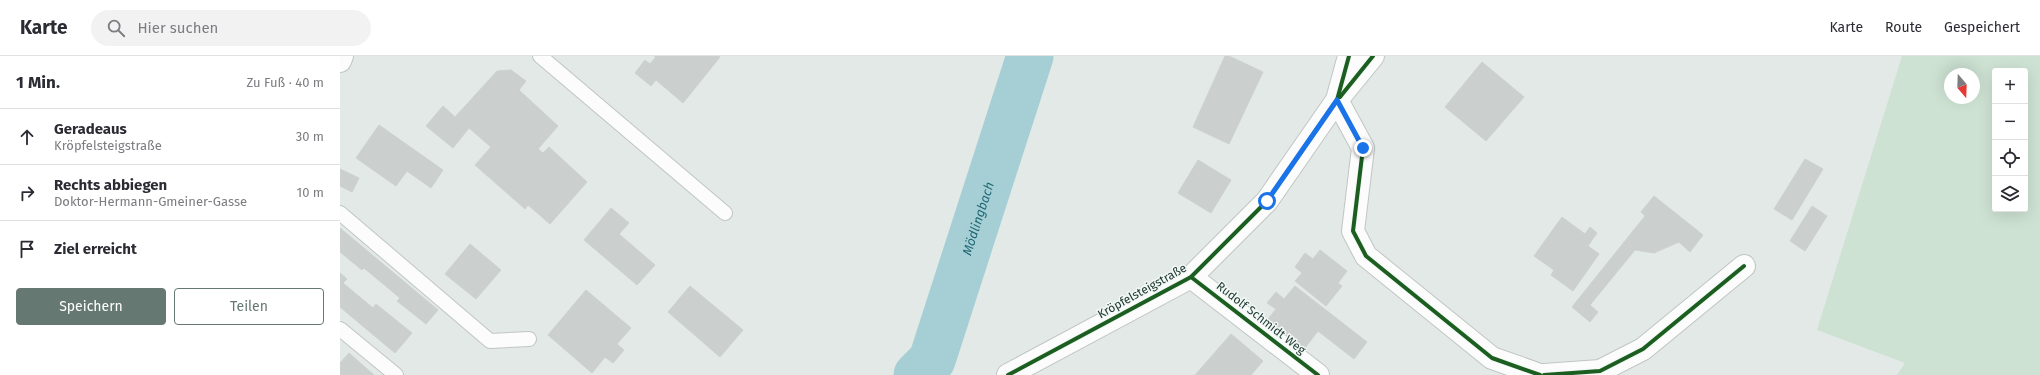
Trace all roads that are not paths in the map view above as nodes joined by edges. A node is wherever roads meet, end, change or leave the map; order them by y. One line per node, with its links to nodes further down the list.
1 (342, 56): 5 (street)
2 (540, 56): 8 (lane)
3 (1349, 56): 6 (street, Kröpfelsteigstraße)
4 (1373, 56): 6 (street)
5 (340, 61)
6 (1337, 100): 10 (street, Kröpfelsteigstraße); 16 (street)
7 (340, 213): 12 (lane)
8 (725, 213)
9 (1744, 266): 17 (street)
10 (1191, 277): 14 (street, Kröpfelsteigstraße); 15 (street, Rudolf Schmidt Weg)
11 (340, 329): 13 (lane)
12 (529, 340)
13 (396, 375)
14 (1008, 375)
15 (1318, 375)
16 (1540, 375)
17 (1544, 375)

